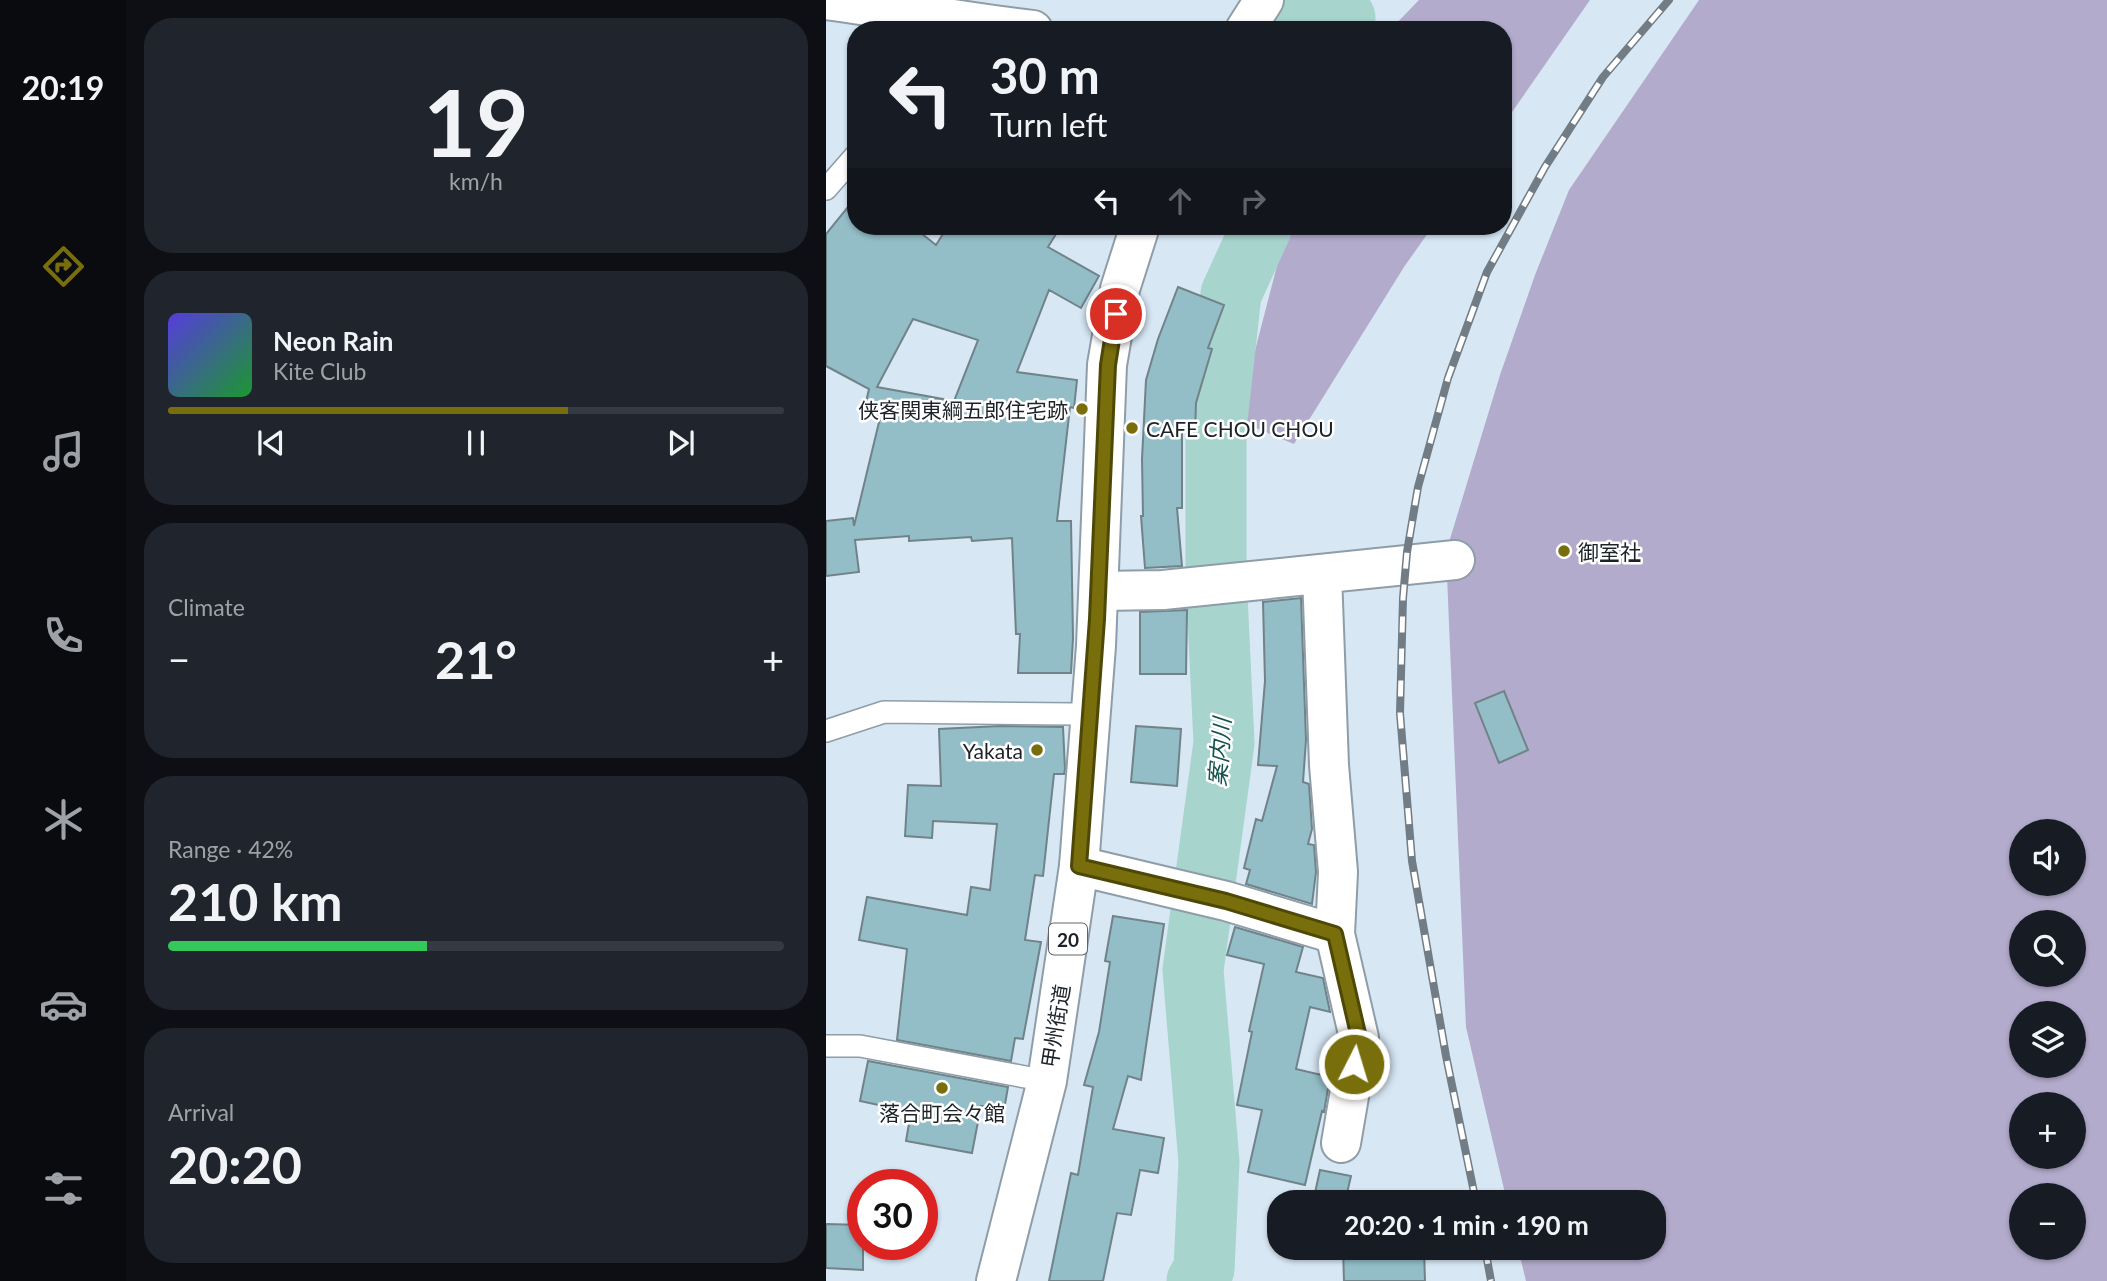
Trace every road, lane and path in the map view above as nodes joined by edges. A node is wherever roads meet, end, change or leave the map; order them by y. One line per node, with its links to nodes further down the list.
1 (826, 0): 3 (main road)
2 (1264, 0): 4 (main road)
3 (946, 21)
4 (1251, 21)
5 (847, 165): 6 (lane)
6 (826, 189)
7 (1137, 235): 10 (main road, 甲州街道 / 20)
8 (1455, 560): 9 (main road)
9 (1322, 574): 10 (main road); 14 (main road)
10 (1099, 591): 11 (main road, 甲州街道 / 20)
11 (1091, 717): 12 (lane); 13 (main road, 甲州街道 / 20)
12 (826, 731)
13 (1079, 866): 14 (main road); 16 (main road, 甲州街道 / 20)
14 (1335, 934): 17 (main road)
15 (826, 1046): 16 (lane)
16 (1047, 1081): 18 (main road, 甲州街道 / 20)
17 (1340, 1143)
18 (996, 1281)

